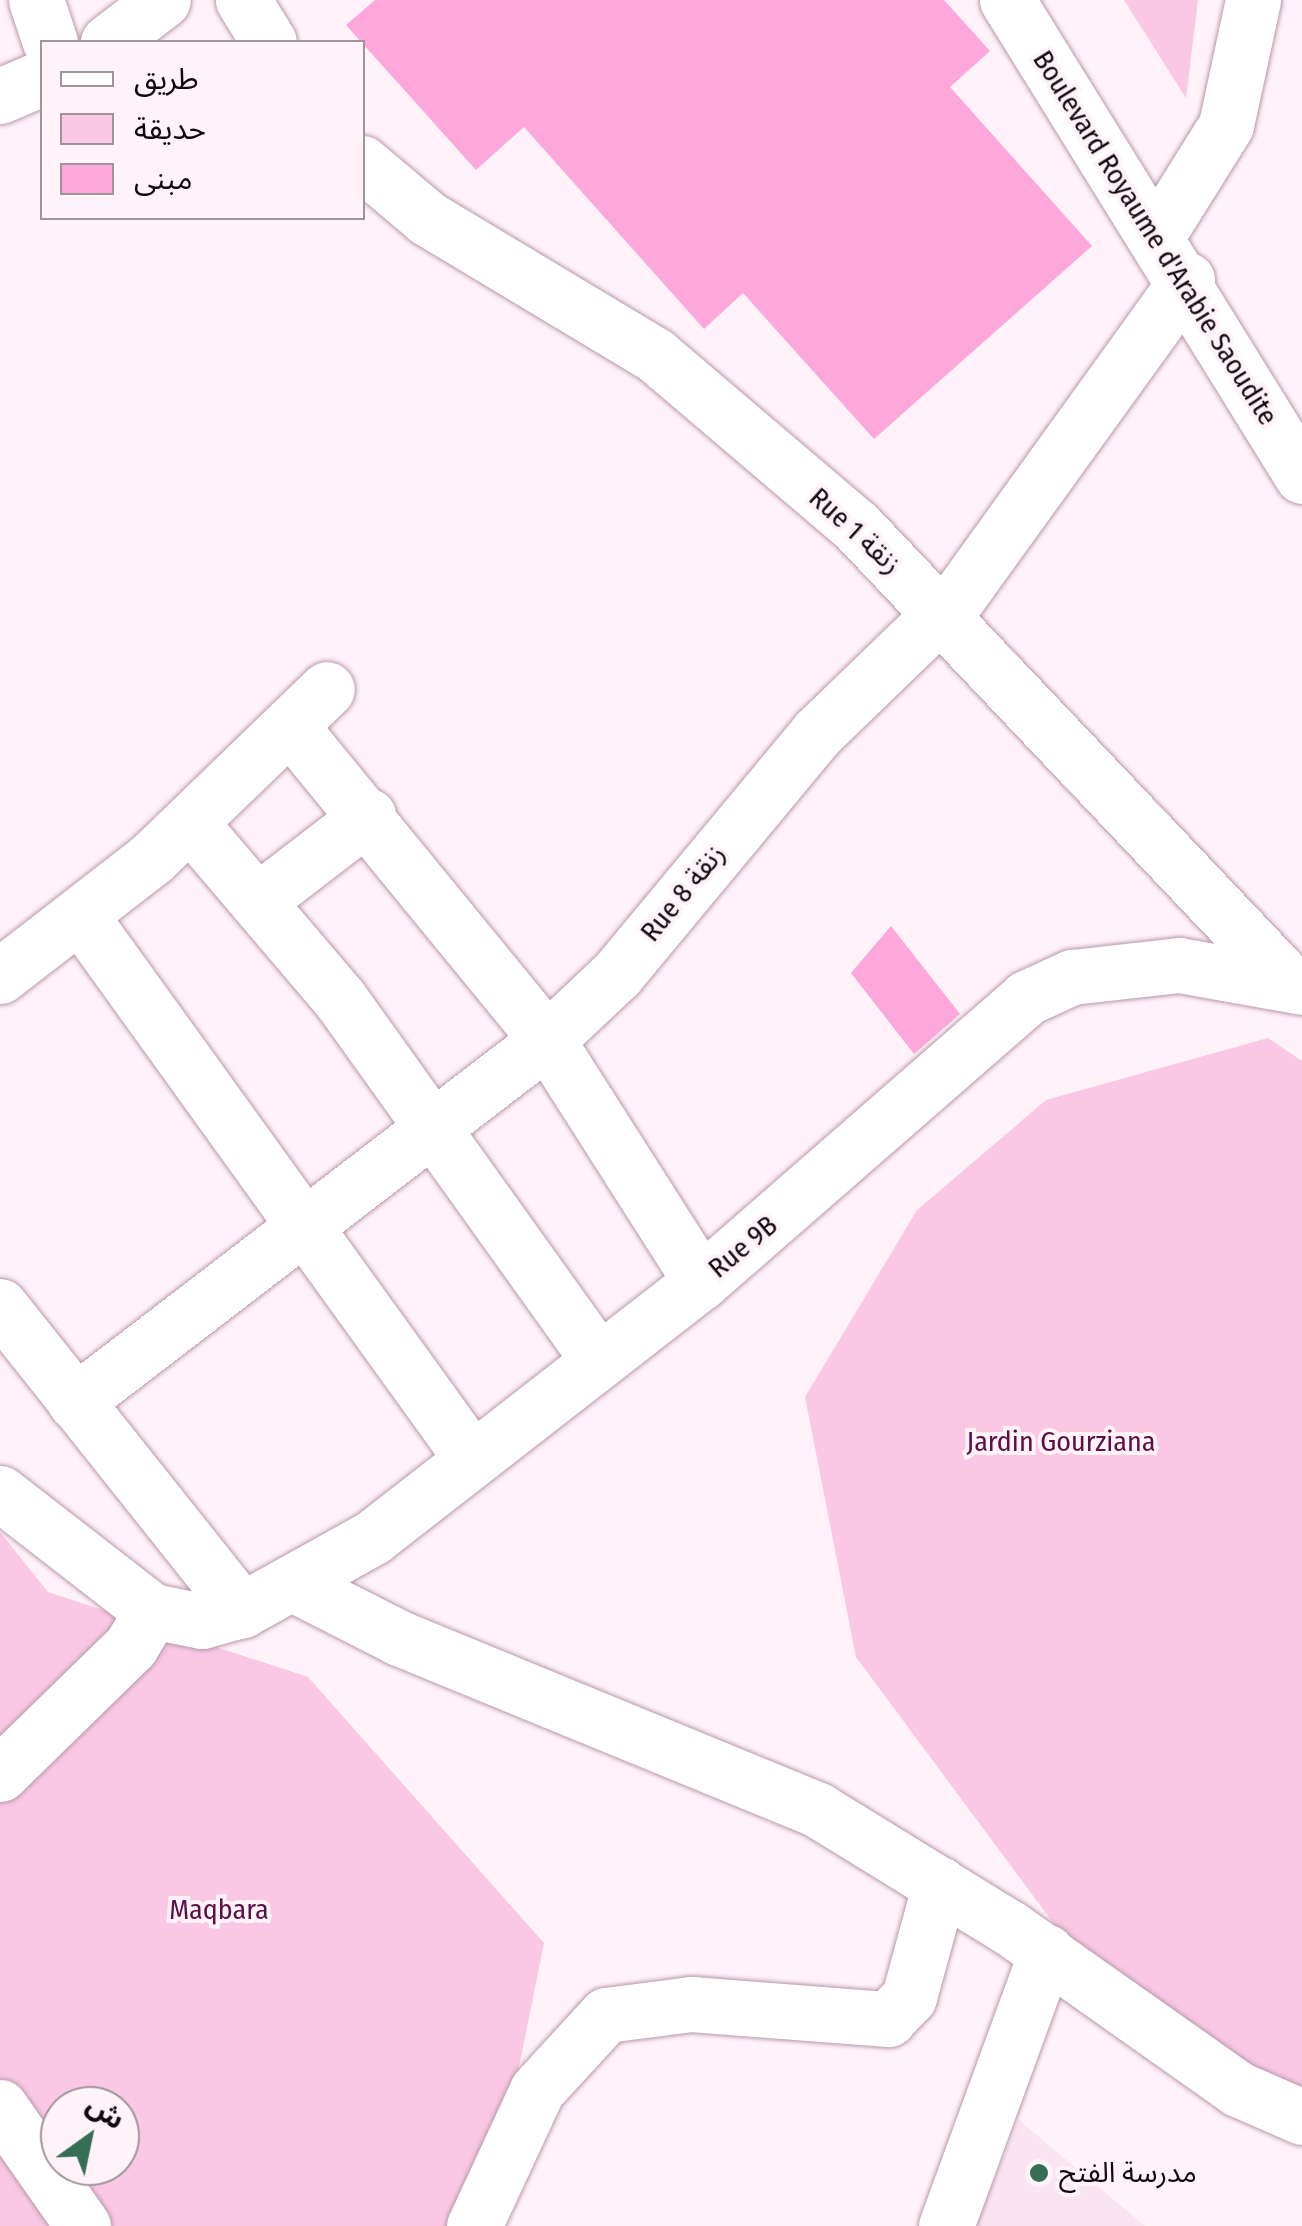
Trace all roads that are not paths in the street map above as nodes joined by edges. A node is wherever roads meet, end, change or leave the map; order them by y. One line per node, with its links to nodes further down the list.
1 (36, 0): 6 (street)
2 (163, 0): 7 (street)
3 (243, 0): 8 (street)
4 (1006, 0): 12 (street, Boulevard Royaume d'Arabie Saoudite)
5 (1253, 0): 12 (street)
6 (49, 40)
7 (111, 40)
8 (268, 40)
9 (40, 79): 10 (street)
10 (0, 96)
11 (365, 166): 15 (street, Rue 1 زنقة)
12 (1158, 234): 13 (street, Boulevard Royaume d'Arabie Saoudite)
13 (1187, 280): 14 (street, Boulevard Royaume d'Arabie Saoudite); 15 (street, Rue 8 زنقة)
14 (1302, 476)
15 (939, 617): 21 (street, Rue 1 زنقة); 22 (street, Rue 8 زنقة)
16 (368, 816): 17 (street); 18 (street); 22 (street)
17 (190, 824): 18 (street); 19 (street)
18 (259, 900): 23 (street)
19 (82, 918): 20 (street); 24 (street)
20 (0, 976)
21 (1292, 982): 25 (street, Rue 9B)
22 (547, 1040): 23 (street, Rue 8 زنقة); 25 (street)
23 (426, 1126): 24 (street, Rue 8 زنقة); 27 (street)
24 (305, 1223): 28 (street, Rue 8 زنقة); 29 (street)
25 (701, 1282): 27 (street, Rue 9B)
26 (0, 1306): 28 (street)
27 (595, 1356): 29 (street, Rue 9B)
28 (75, 1402): 32 (street)
29 (472, 1459): 31 (street, Rue 9B)
30 (0, 1493): 32 (street)
31 (296, 1585): 32 (street, Rue 9B); 34 (street)
32 (199, 1614): 33 (street)
33 (0, 1774)
34 (940, 1884): 35 (street); 39 (street)
35 (1046, 1952): 37 (street); 40 (street)
36 (0, 2107): 38 (street)
37 (1302, 2117)
38 (83, 2226)
39 (474, 2226)
40 (946, 2226)

